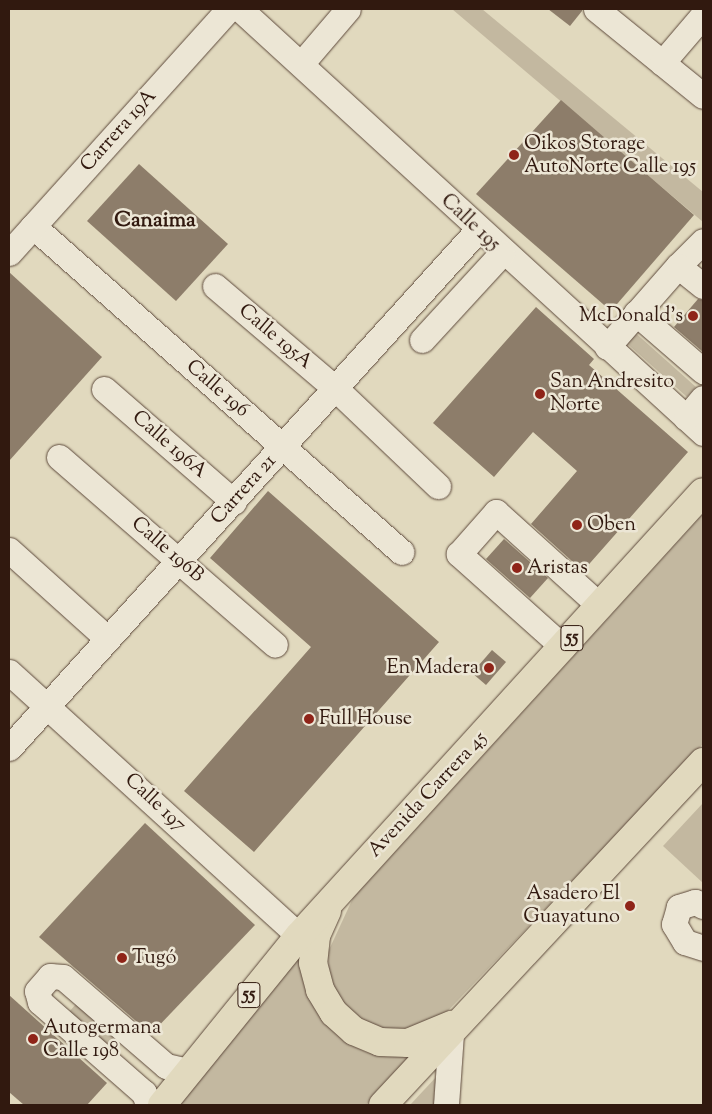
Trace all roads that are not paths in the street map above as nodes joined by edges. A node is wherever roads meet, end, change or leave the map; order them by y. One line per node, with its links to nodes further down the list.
1 (229, 9): 9 (street, Carrera 19A)
2 (240, 9): 7 (street, Calle 195)
3 (348, 9): 7 (street)
4 (596, 9): 6 (street)
5 (703, 15): 6 (street)
6 (662, 63): 8 (street)
7 (301, 64): 10 (street, Calle 195)
8 (703, 96)
9 (33, 226): 12 (street, Carrera 19A); 25 (street, Calle 196)
10 (478, 231): 13 (street, Calle 195); 22 (street, Carrera 21)
11 (703, 240): 14 (street)
12 (9, 253)
13 (502, 253): 18 (street); 19 (street, Calle 195)
14 (678, 266): 16 (street); 17 (street)
15 (215, 286): 22 (street, Calle 195A)
16 (703, 286)
17 (636, 313): 19 (street); 20 (street)
18 (422, 340)
19 (607, 347): 24 (street, Calle 195)
20 (703, 371)
21 (104, 389): 29 (street, Calle 196A)
22 (336, 389): 25 (street, Carrera 21); 27 (street, Calle 195A)
23 (703, 398): 24 (street)
24 (695, 425)
25 (283, 447): 29 (street, Carrera 21); 31 (street, Calle 196)
26 (59, 457): 32 (street, Calle 196B)
27 (438, 486)
28 (703, 492): 33 (highway, Avenida Carrera 45 / 55)
29 (234, 502): 32 (street, Carrera 21)
30 (9, 550): 34 (street)
31 (402, 552)
32 (179, 560): 34 (street, Carrera 21); 35 (street, Calle 196B)
33 (600, 606): 36 (highway, Avenida Carrera 45 / 55); 36 (street)
34 (108, 639): 38 (street, Carrera 21)
35 (275, 645)
36 (564, 647): 41 (highway, Avenida Carrera 45 / 55)
37 (9, 672): 38 (street, Calle 197)
38 (47, 705): 39 (street, Carrera 21); 43 (street, Calle 197)
39 (9, 748)
40 (703, 762): 45 (highway)
41 (341, 889): 43 (highway, Avenida Carrera 45 / 55); 45 (highway)
42 (703, 906): 44 (street)
43 (299, 936): 47 (highway, Avenida Carrera 45 / 55)
44 (703, 948)
45 (477, 1006): 46 (highway)
46 (451, 1033): 50 (highway); 51 (street)
47 (188, 1071): 48 (street); 49 (highway, Avenida Carrera 45 / 55)
48 (148, 1105)
49 (162, 1105)
50 (383, 1105)
51 (446, 1105)

